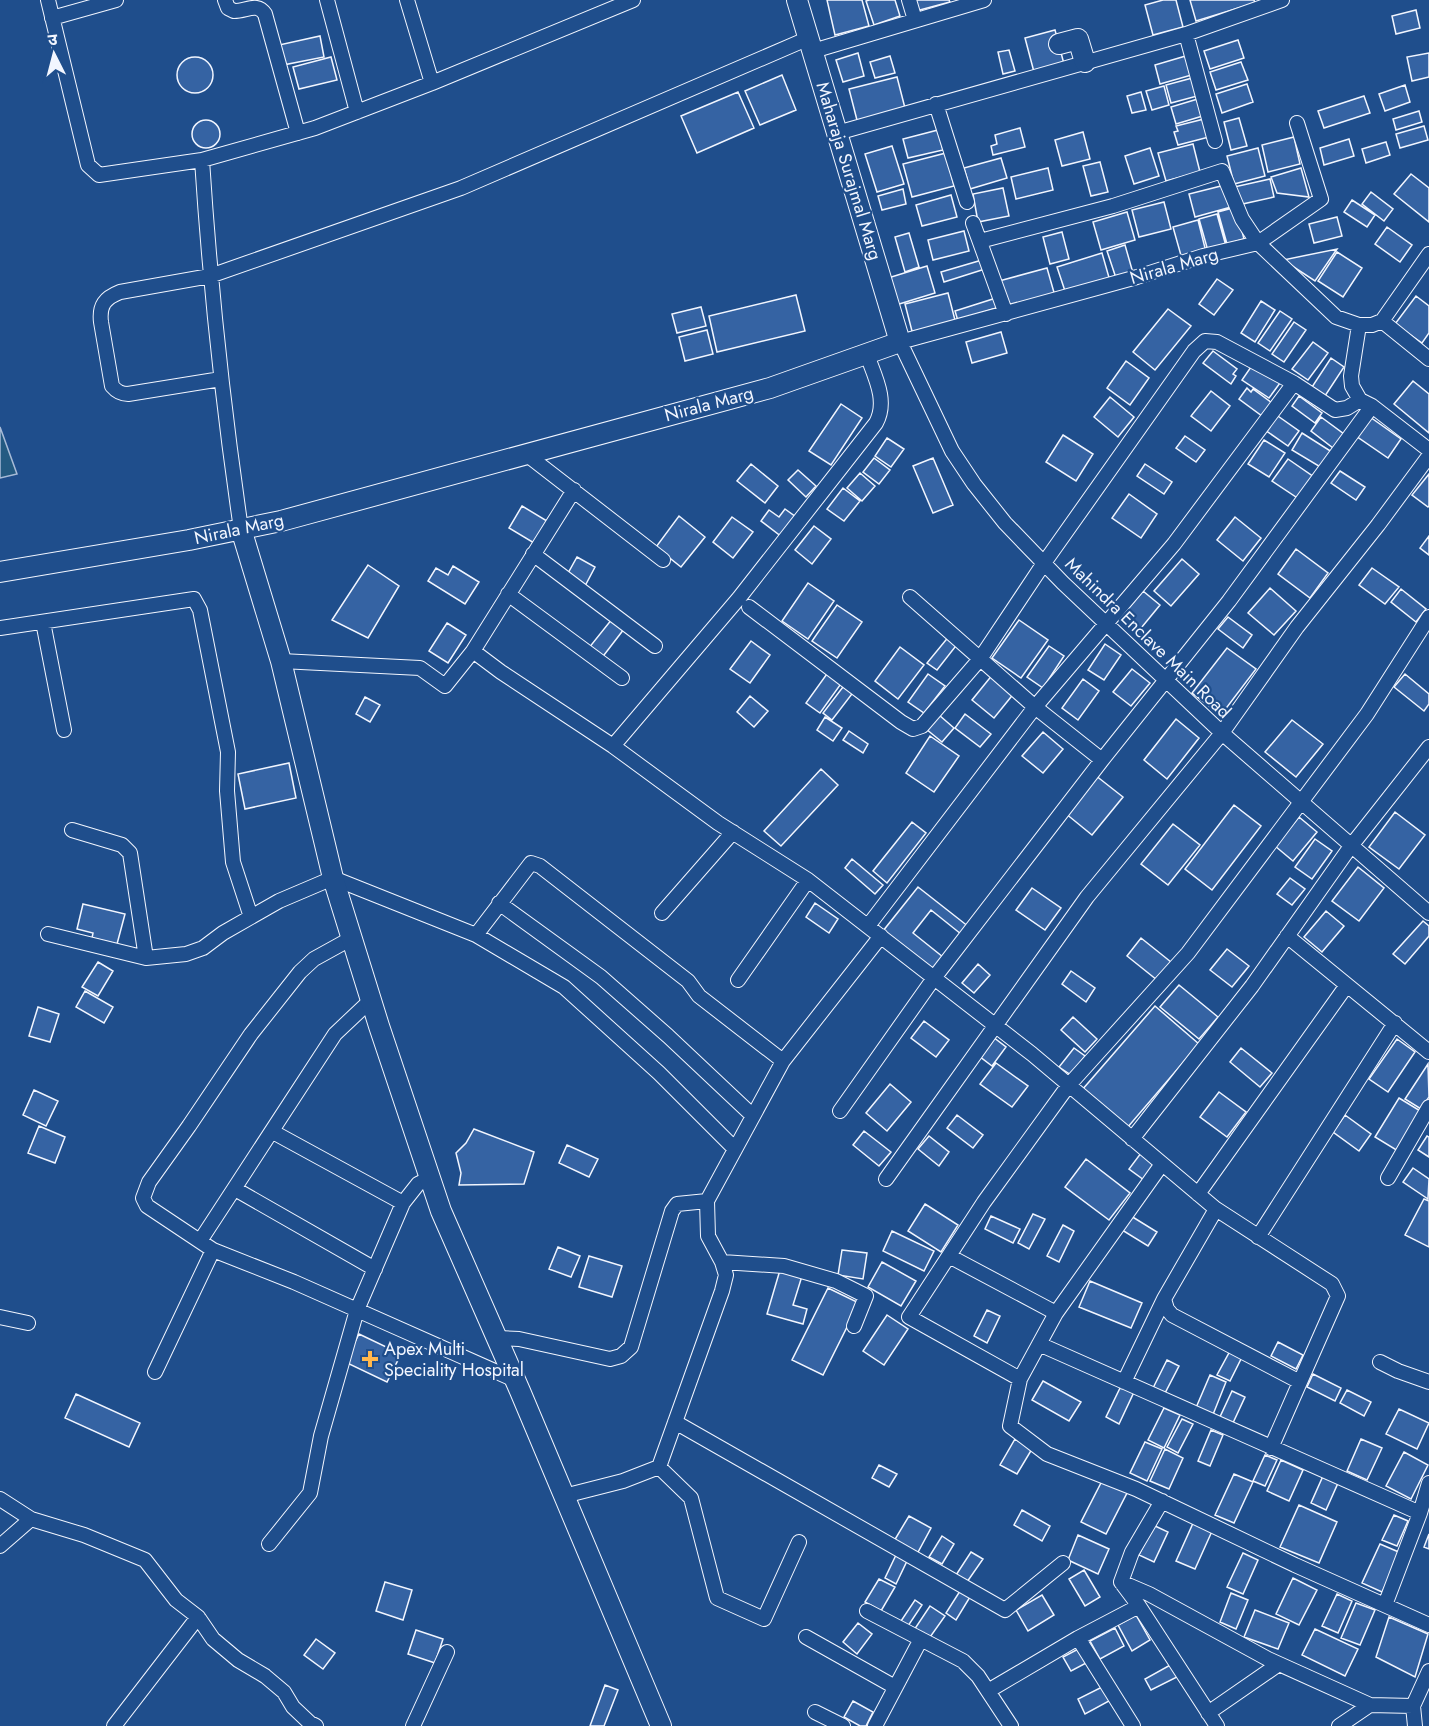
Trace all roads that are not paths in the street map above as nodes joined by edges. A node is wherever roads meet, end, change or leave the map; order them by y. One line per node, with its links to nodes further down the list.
1 (48, 0): 11 (street)
2 (116, 0): 11 (street)
3 (225, 0): 21 (street)
4 (327, 0): 19 (street)
5 (407, 0): 17 (street)
6 (633, 0): 17 (street)
7 (797, 0): 14 (street, Maharaja Surajmal Marg)
8 (909, 0): 12 (street)
9 (984, 0): 12 (street)
10 (1274, 1): 13 (street)
11 (52, 18): 24 (street)
12 (915, 20): 14 (street)
13 (1186, 34): 16 (street); 23 (street)
14 (811, 44): 22 (street, Maharaja Surajmal Marg); 30 (street)
15 (1059, 44): 16 (street)
16 (1085, 62): 18 (street)
17 (432, 83): 19 (street)
18 (936, 104): 22 (street); 25 (street)
19 (357, 112): 21 (street)
20 (1297, 123): 28 (street, Nirala Marg)
21 (298, 133): 24 (street)
22 (837, 133): 34 (street, Maharaja Surajmal Marg)
23 (1215, 141)
24 (202, 160): 30 (street)
25 (967, 201)
26 (973, 223): 27 (street)
27 (980, 241): 28 (street); 31 (street)
28 (1258, 243): 31 (street, Nirala Marg); 33 (street)
29 (1429, 254): 32 (street)
30 (210, 276): 37 (street); 37 (street)
31 (1006, 314): 34 (street, Nirala Marg)
32 (1382, 321): 33 (street); 36 (street)
33 (1359, 325): 39 (street)
34 (900, 342): 35 (street, Nirala Marg); 47 (street, Mahindra Enclave Main Road)
35 (867, 355): 41 (street, Nirala Marg); 65 (street)
36 (1429, 359)
37 (221, 379): 44 (street)
38 (1293, 383): 39 (street); 47 (street); 54 (street)
39 (1366, 403): 40 (street); 61 (street)
40 (1429, 450)
41 (526, 454): 43 (street); 44 (street, Nirala Marg)
42 (1429, 456): 64 (street)
43 (574, 490): 45 (street); 46 (street)
44 (241, 529): 48 (street, Nirala Marg); 59 (street)
45 (533, 554): 49 (street); 56 (street)
46 (663, 560)
47 (1044, 562): 54 (street, Mahindra Enclave Main Road); 58 (street)
48 (0, 572)
49 (508, 594): 57 (street); 60 (street)
50 (910, 597): 58 (street)
51 (749, 607): 58 (street)
52 (1429, 617): 68 (street)
53 (43, 622): 55 (street); 63 (street); 77 (street)
54 (1106, 623): 61 (street, Mahindra Enclave Main Road); 62 (street)
55 (0, 628)
56 (655, 646)
57 (473, 651): 59 (street); 65 (street)
58 (980, 659): 62 (street)
59 (281, 661): 72 (street)
60 (622, 678)
61 (1166, 681): 64 (street, Mahindra Enclave Main Road); 67 (street)
62 (1035, 707): 67 (street); 78 (street)
63 (64, 730)
64 (1222, 734): 68 (street, Mahindra Enclave Main Road); 90 (street)
65 (614, 746): 70 (street)
66 (1429, 747): 71 (street)
67 (1102, 760): 85 (street)
68 (1300, 801): 71 (street, Mahindra Enclave Main Road); 93 (street)
69 (72, 831): 84 (street)
70 (733, 832): 73 (street); 75 (street)
71 (1351, 846): 76 (street, Mahindra Enclave Main Road); 82 (street)
72 (333, 878): 77 (street); 80 (street); 83 (street)
73 (808, 879): 78 (street); 86 (street)
74 (499, 903): 80 (street); 92 (street); 96 (street)
75 (662, 913)
76 (1429, 914)
77 (251, 917): 84 (street)
78 (868, 926): 81 (street)
79 (48, 934): 84 (street)
80 (476, 935): 99 (street)
81 (881, 936): 85 (street); 92 (street)
82 (1287, 936): 87 (street); 98 (street)
83 (352, 938): 88 (street); 110 (street)
84 (146, 958)
85 (934, 978): 90 (street); 95 (street)
86 (738, 980)
87 (1347, 985): 89 (street); 105 (street)
88 (371, 1000): 97 (street); 101 (street)
89 (1395, 1023): 91 (street); 109 (street)
90 (995, 1026): 93 (street); 103 (street)
91 (1429, 1053)
92 (783, 1061): 96 (street)
93 (1068, 1086): 98 (street); 112 (street)
94 (1429, 1107): 102 (street)
95 (840, 1111)
96 (753, 1116): 99 (street)
97 (273, 1132): 104 (street); 107 (street)
98 (1132, 1139): 100 (street)
99 (735, 1149): 106 (street)
100 (1162, 1164): 105 (street); 117 (street)
101 (430, 1178): 107 (street); 121 (street)
102 (1388, 1178)
103 (886, 1179)
104 (235, 1189): 110 (street); 114 (street)
105 (1198, 1194): 108 (street)
106 (708, 1201): 113 (street); 121 (street)
107 (403, 1203): 114 (street)
108 (1216, 1209): 109 (street); 115 (street)
109 (1258, 1237): 128 (street)
110 (200, 1242): 111 (street)
111 (213, 1250): 116 (street); 124 (street)
112 (949, 1256): 117 (street); 125 (street)
113 (722, 1262): 120 (street); 130 (street)
114 (375, 1269): 116 (street)
115 (1164, 1299): 127 (street); 128 (street)
116 (357, 1310): 126 (street); 140 (street)
117 (1056, 1313): 122 (street)
118 (0, 1317): 119 (street)
119 (28, 1323)
120 (854, 1326)
121 (496, 1338): 126 (street)
122 (1039, 1344): 125 (street); 127 (street)
123 (1380, 1362): 129 (street)
124 (155, 1372)
125 (1020, 1379): 136 (street)
126 (515, 1380): 134 (street)
127 (1124, 1382): 131 (street)
128 (1300, 1382): 131 (street)
129 (1429, 1382)
130 (675, 1422): 132 (street); 142 (street)
131 (1271, 1448): 137 (street)
132 (659, 1467): 134 (street); 139 (street)
133 (1429, 1483): 137 (street)
134 (564, 1496): 164 (street)
135 (0, 1499): 138 (street)
136 (1162, 1501): 143 (street); 144 (street)
137 (1420, 1513): 144 (street)
138 (31, 1519): 141 (street); 147 (street)
139 (799, 1542)
140 (269, 1544)
141 (0, 1546)
142 (1064, 1563)
143 (1121, 1582): 145 (street); 153 (street)
144 (1385, 1605): 148 (street)
145 (1139, 1606): 150 (street); 160 (street)
146 (867, 1611): 151 (street)
147 (198, 1617): 161 (street); 162 (street)
148 (1429, 1625)
149 (806, 1637): 155 (street)
150 (1078, 1638): 156 (street); 168 (street)
151 (921, 1639): 155 (street); 156 (street)
152 (447, 1652): 163 (street)
153 (1280, 1664): 157 (street); 160 (street)
154 (1429, 1671): 158 (street)
155 (895, 1688): 166 (street)
156 (988, 1691): 167 (street)
157 (1370, 1705): 158 (street); 170 (street)
158 (1413, 1706): 171 (street)
159 (815, 1712): 165 (street)
160 (1208, 1713): 169 (street)
161 (311, 1725)
162 (114, 1726)
163 (413, 1726)
164 (661, 1726)
165 (843, 1726)
166 (874, 1726)
167 (1011, 1726)
168 (1133, 1726)
169 (1216, 1726)
170 (1339, 1726)
171 (1415, 1726)

